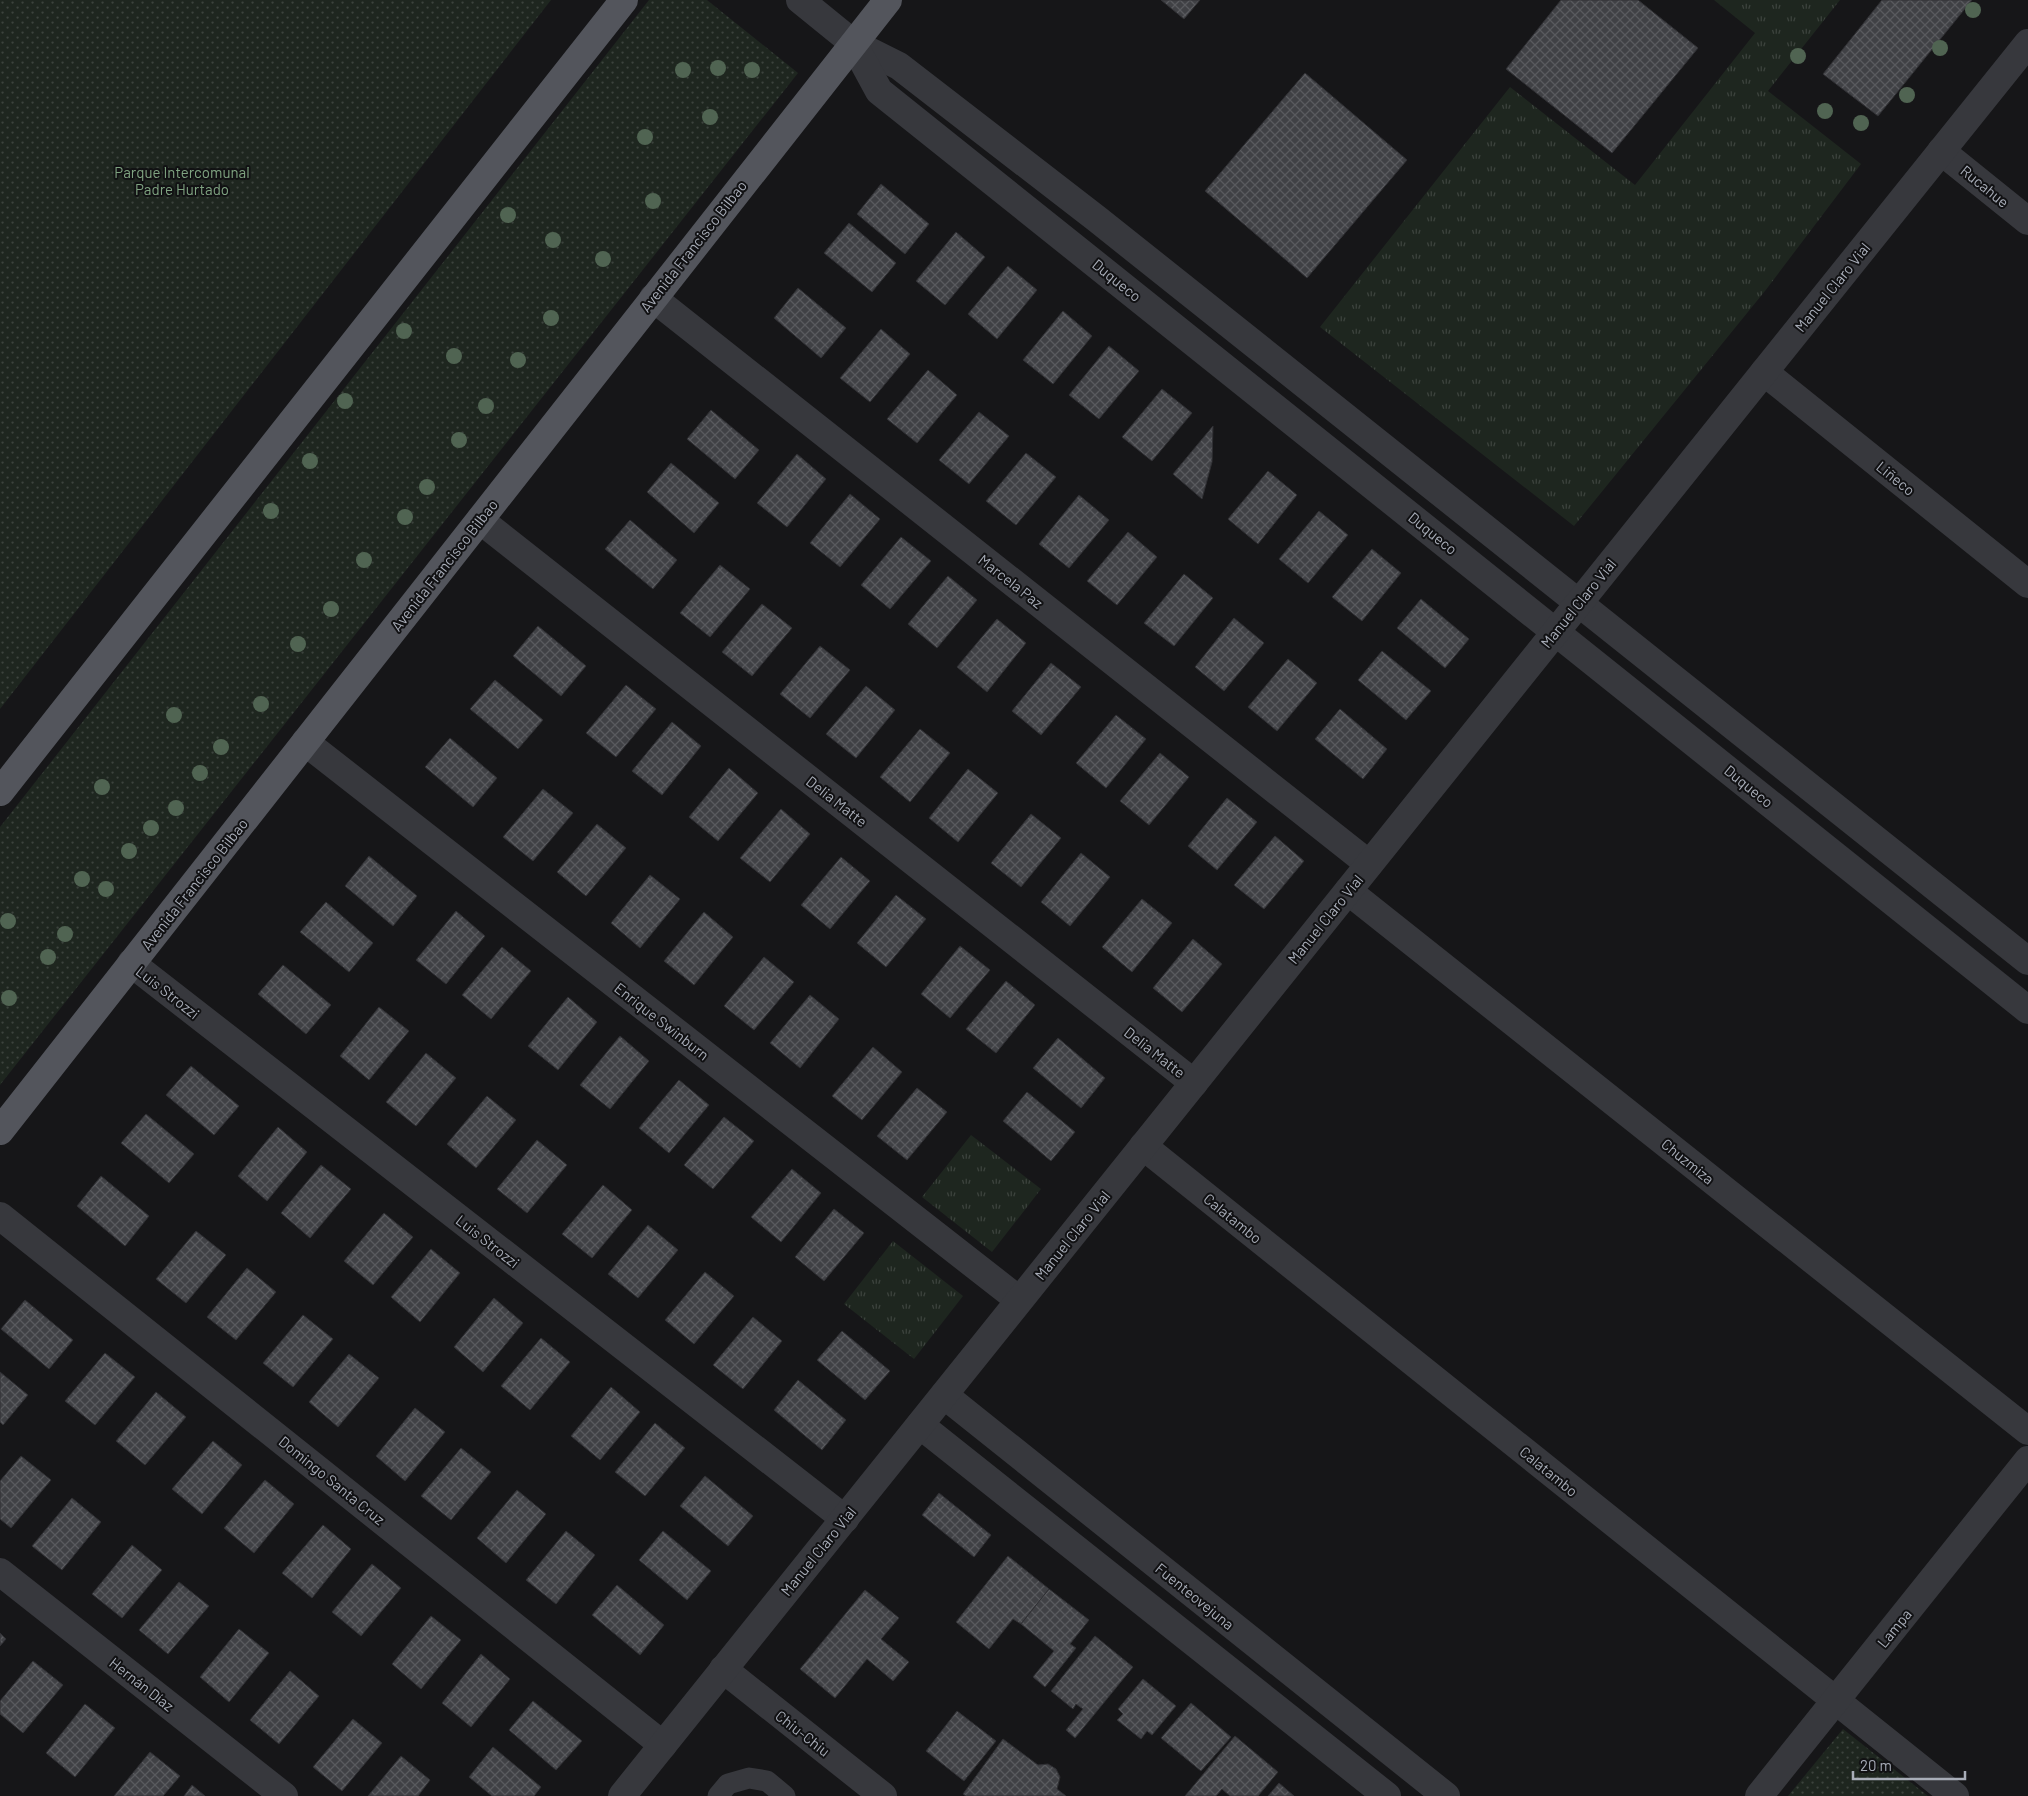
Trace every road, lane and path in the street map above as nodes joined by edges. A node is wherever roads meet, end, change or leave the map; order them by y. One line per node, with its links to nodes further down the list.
1 (624, 0): 15 (main road)
2 (800, 0): 4 (street, Duqueco)
3 (888, 0): 4 (main road, Avenida Francisco Bilbao)
4 (853, 43): 8 (main road, Avenida Francisco Bilbao); 12 (street, Duqueco); 13 (street, Duqueco)
5 (2028, 43): 6 (street, Manuel Claro Vial)
6 (1941, 151): 7 (street, Rucahue); 9 (street, Manuel Claro Vial)
7 (2028, 221)
8 (653, 298): 10 (main road, Avenida Francisco Bilbao); 16 (street, Marcela Paz)
9 (1764, 372): 11 (street, Liñeco); 12 (street, Manuel Claro Vial)
10 (480, 520): 14 (main road, Avenida Francisco Bilbao); 21 (street, Delia Matte)
11 (2028, 584)
12 (1579, 603): 13 (street, Manuel Claro Vial); 18 (street, Duqueco)
13 (1556, 631): 16 (street, Manuel Claro Vial); 20 (street, Duqueco)
14 (305, 742): 19 (main road, Avenida Francisco Bilbao); 25 (street, Enrique Swinburn)
15 (0, 792)
16 (1369, 864): 17 (street, Manuel Claro Vial)
17 (1348, 891): 21 (street, Manuel Claro Vial); 28 (street, Chuzmiza)
18 (2028, 961)
19 (131, 963): 22 (main road, Avenida Francisco Bilbao); 30 (street, Luis Strozzi)
20 (2028, 1010)
21 (1194, 1083): 23 (street, Manuel Claro Vial)
22 (0, 1131)
23 (1143, 1146): 25 (street, Manuel Claro Vial); 33 (street, Calatambo)
24 (0, 1216): 34 (street, Domingo Santa Cruz)
25 (1019, 1300): 26 (street, Manuel Claro Vial)
26 (944, 1395): 27 (street, Manuel Claro Vial); 41 (street, Fuenteovejuna)
27 (920, 1425): 30 (street, Manuel Claro Vial); 40 (street)
28 (2028, 1432)
29 (2028, 1460): 33 (street, Lampa)
30 (844, 1518): 32 (street, Manuel Claro Vial)
31 (0, 1572): 35 (street, Hernán Díaz)
32 (723, 1669): 34 (street, Manuel Claro Vial); 39 (street, Chiu-Chiu)
33 (1836, 1700): 42 (street, Lampa); 43 (street, Calatambo)
34 (663, 1745): 36 (street, Manuel Claro Vial)
35 (284, 1796)
36 (622, 1796)
37 (718, 1796): 38 (lane)
38 (785, 1796)
39 (883, 1796)
40 (1387, 1796)
41 (1446, 1796)
42 (1759, 1796)
43 (1955, 1796)

